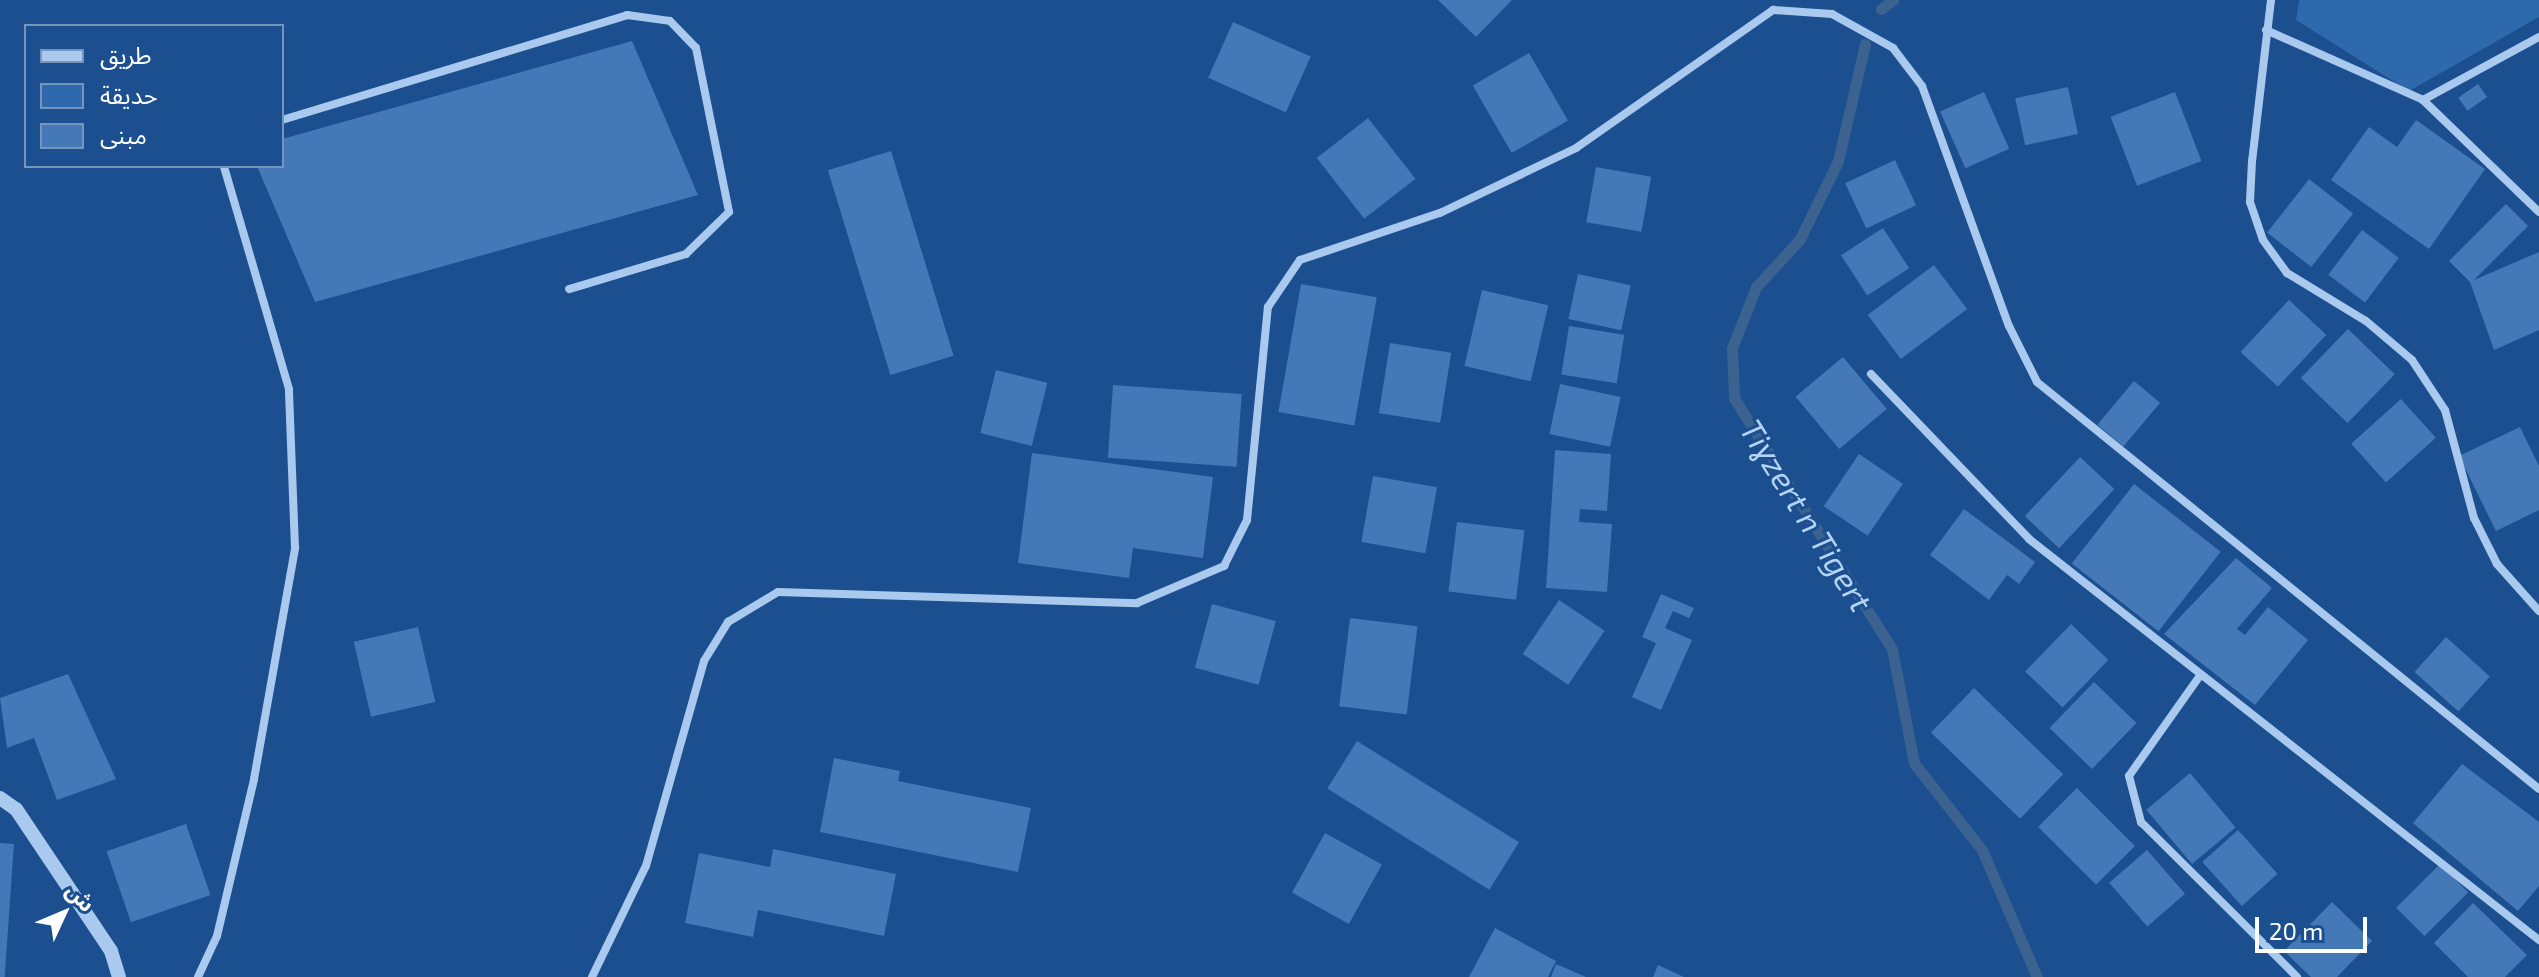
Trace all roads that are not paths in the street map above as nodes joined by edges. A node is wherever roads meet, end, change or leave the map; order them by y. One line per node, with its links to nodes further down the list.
1 (2271, 0): 2 (street)
2 (2266, 30): 4 (street); 10 (street)
3 (2539, 37): 4 (street)
4 (2423, 100): 7 (street)
5 (284, 119): 8 (street)
6 (225, 168): 16 (street)
7 (2539, 212)
8 (569, 289)
9 (1871, 374): 11 (street)
10 (2539, 611)
11 (2199, 677): 14 (street); 18 (street)
12 (2539, 789): 17 (street)
13 (0, 798): 15 (street)
14 (2539, 940)
15 (119, 977)
16 (198, 977)
17 (592, 977)
18 (2297, 977)

